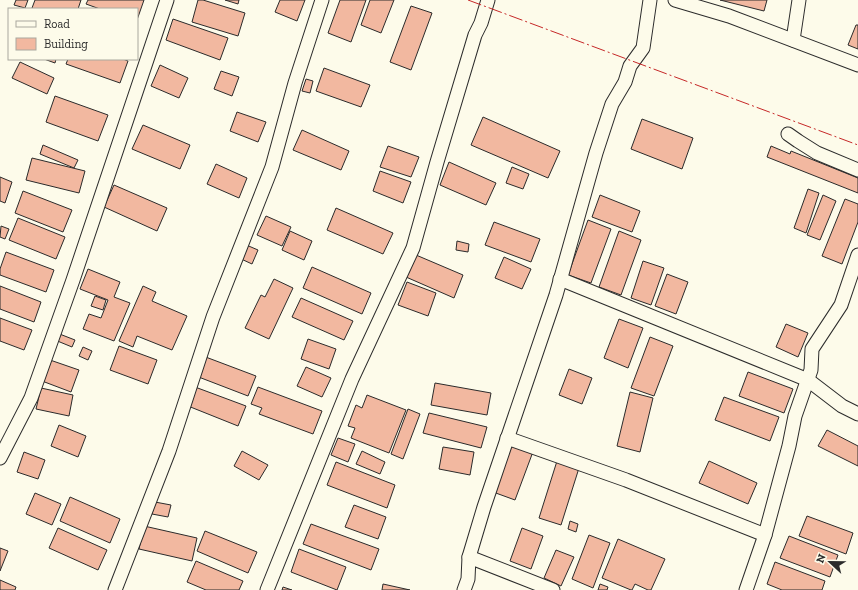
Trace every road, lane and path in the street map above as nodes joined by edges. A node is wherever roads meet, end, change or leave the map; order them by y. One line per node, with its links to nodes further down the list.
1 (167, 0): 16 (street)
2 (322, 0): 19 (street)
3 (488, 0): 20 (street)
4 (650, 0): 12 (street)
5 (675, 0): 7 (street)
6 (798, 0): 7 (street)
7 (793, 40): 8 (street)
8 (858, 65)
9 (788, 134): 10 (street)
10 (858, 170)
11 (858, 256): 13 (street)
12 (560, 279): 13 (street); 15 (street)
13 (808, 380): 14 (street); 17 (street)
14 (858, 414)
15 (507, 438): 17 (street); 18 (street)
16 (0, 458)
17 (765, 535): 23 (street)
18 (469, 557): 21 (street); 22 (street)
19 (115, 590)
20 (267, 590)
21 (464, 590)
22 (553, 590)
23 (746, 590)

